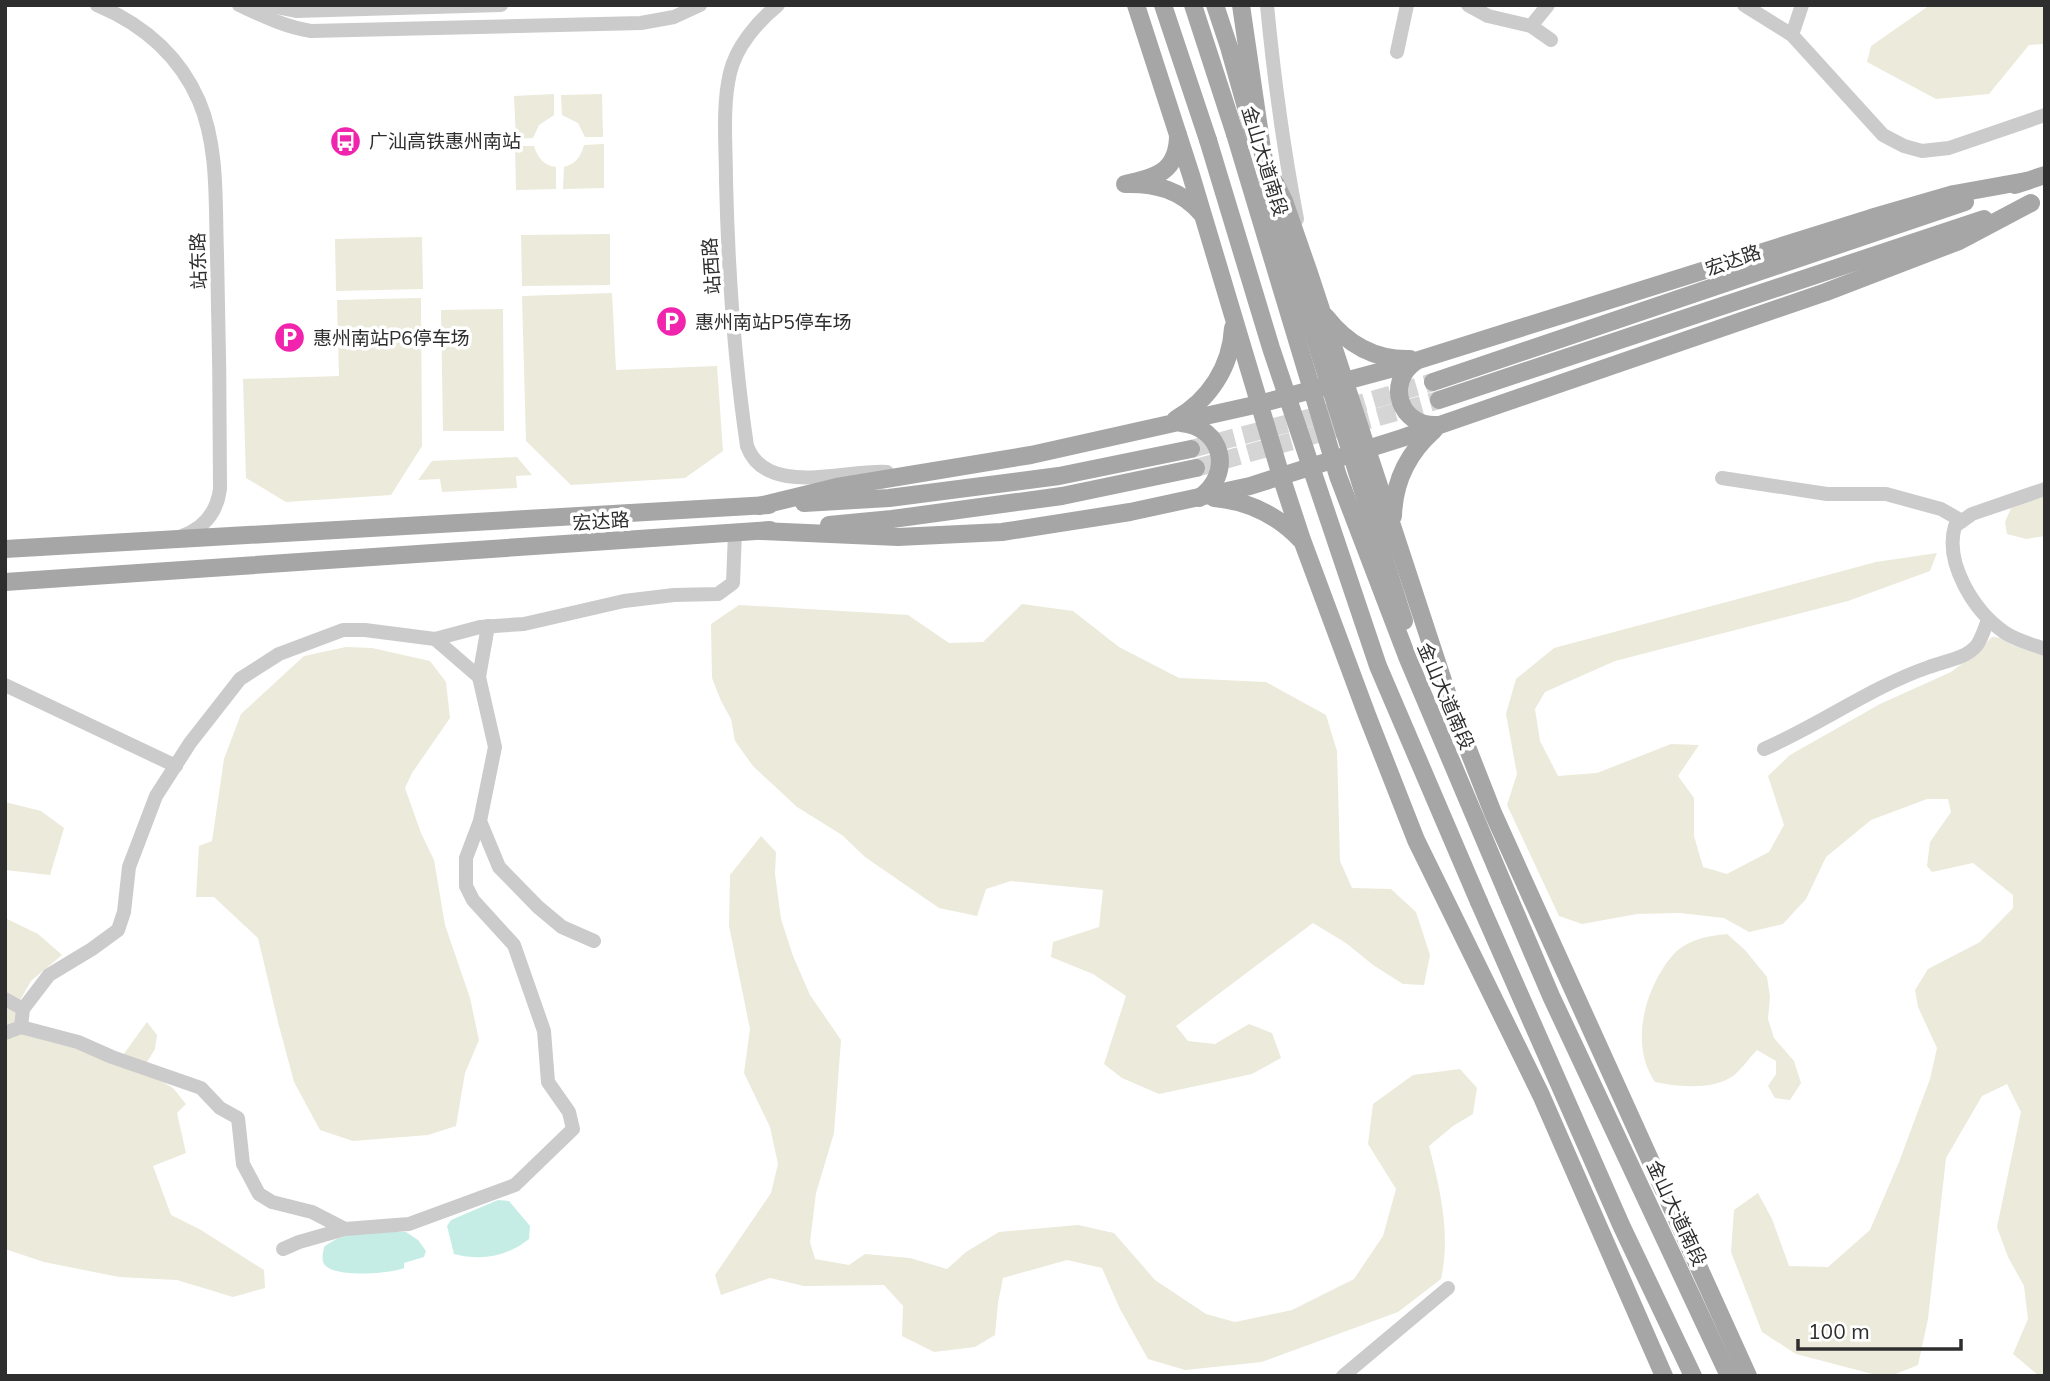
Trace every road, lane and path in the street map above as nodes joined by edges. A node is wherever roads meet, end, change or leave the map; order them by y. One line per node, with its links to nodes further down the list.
1 (97, 5): 50 (street, 站东路)
2 (239, 5): 5 (street)
3 (266, 5): 4 (street)
4 (501, 5)
5 (700, 5)
6 (778, 5): 41 (street, 站西路)
7 (1163, 5): 73 (main road, bridge)
8 (1193, 5): 61 (main road, 金山大道南段, bridge)
9 (1215, 5): 28 (main road)
10 (1241, 5): 61 (main road, bridge)
11 (1267, 5): 28 (street)
12 (1407, 5): 21 (street)
13 (1468, 5): 18 (street)
14 (1548, 5): 18 (street)
15 (1802, 5): 19 (street)
16 (1136, 6): 23 (main road)
17 (1747, 6): 19 (street)
18 (1531, 26): 20 (street)
19 (1792, 35): 22 (street)
20 (1551, 40)
21 (1396, 52)
22 (2045, 116)
23 (1178, 131): 27 (main road); 27 (main road)
24 (2045, 175): 25 (main road, 宏达路)
25 (2026, 181): 31 (main road); 33 (main road, 宏达路)
26 (2038, 201): 34 (main road, 宏达路); 37 (main road)
27 (1203, 216): 30 (main road)
28 (1309, 273): 29 (main road)
29 (1320, 307): 31 (main road); 32 (main road)
30 (1234, 321): 35 (main road); 36 (main road)
31 (1422, 359): 32 (main road); 37 (main road)
32 (1344, 381): 35 (main road); 39 (main road)
33 (1433, 382)
34 (1439, 400)
35 (1259, 404): 36 (main road); 42 (main road)
36 (1170, 424): 41 (main road); 45 (main road)
37 (1440, 425): 39 (main road); 52 (main road)
38 (1191, 449): 46 (main road, 宏达路)
39 (1367, 449): 42 (main road); 52 (main road)
40 (1196, 468): 48 (main road, 宏达路)
41 (913, 474): 46 (main road)
42 (1281, 476): 45 (main road); 51 (main road)
43 (1722, 478): 47 (street)
44 (2045, 489): 47 (street)
45 (1193, 499): 48 (main road); 51 (main road)
46 (760, 506): 50 (main road, 宏达路)
47 (1962, 522): 55 (street)
48 (761, 531): 49 (main road, 宏达路)
49 (736, 532): 54 (main road, 宏达路); 56 (street)
50 (170, 539): 53 (main road, 宏达路)
51 (1301, 540): 71 (main road)
52 (1397, 540): 70 (main road)
53 (5, 548)
54 (5, 582)
55 (1988, 620): 58 (street); 62 (street)
56 (488, 626): 57 (street); 59 (street)
57 (435, 639): 59 (street); 63 (street)
58 (2045, 649)
59 (479, 677): 64 (street)
60 (5, 685): 63 (street)
61 (1432, 715): 72 (main road, 金山大道南段, bridge)
62 (1764, 749)
63 (176, 766): 67 (street)
64 (480, 821): 65 (street); 74 (street)
65 (594, 941)
66 (5, 999): 67 (street)
67 (23, 1009): 68 (street)
68 (22, 1027): 69 (street); 74 (street)
69 (5, 1033)
70 (1612, 1079): 72 (main road); 81 (main road)
71 (1541, 1095): 73 (main road); 78 (main road)
72 (1655, 1214): 80 (main road, 金山大道南段)
73 (1622, 1227): 79 (main road)
74 (345, 1229): 75 (street)
75 (283, 1249)
76 (1448, 1287): 77 (street)
77 (1343, 1376)
78 (1664, 1376)
79 (1693, 1376)
80 (1729, 1376)
81 (1748, 1376)

